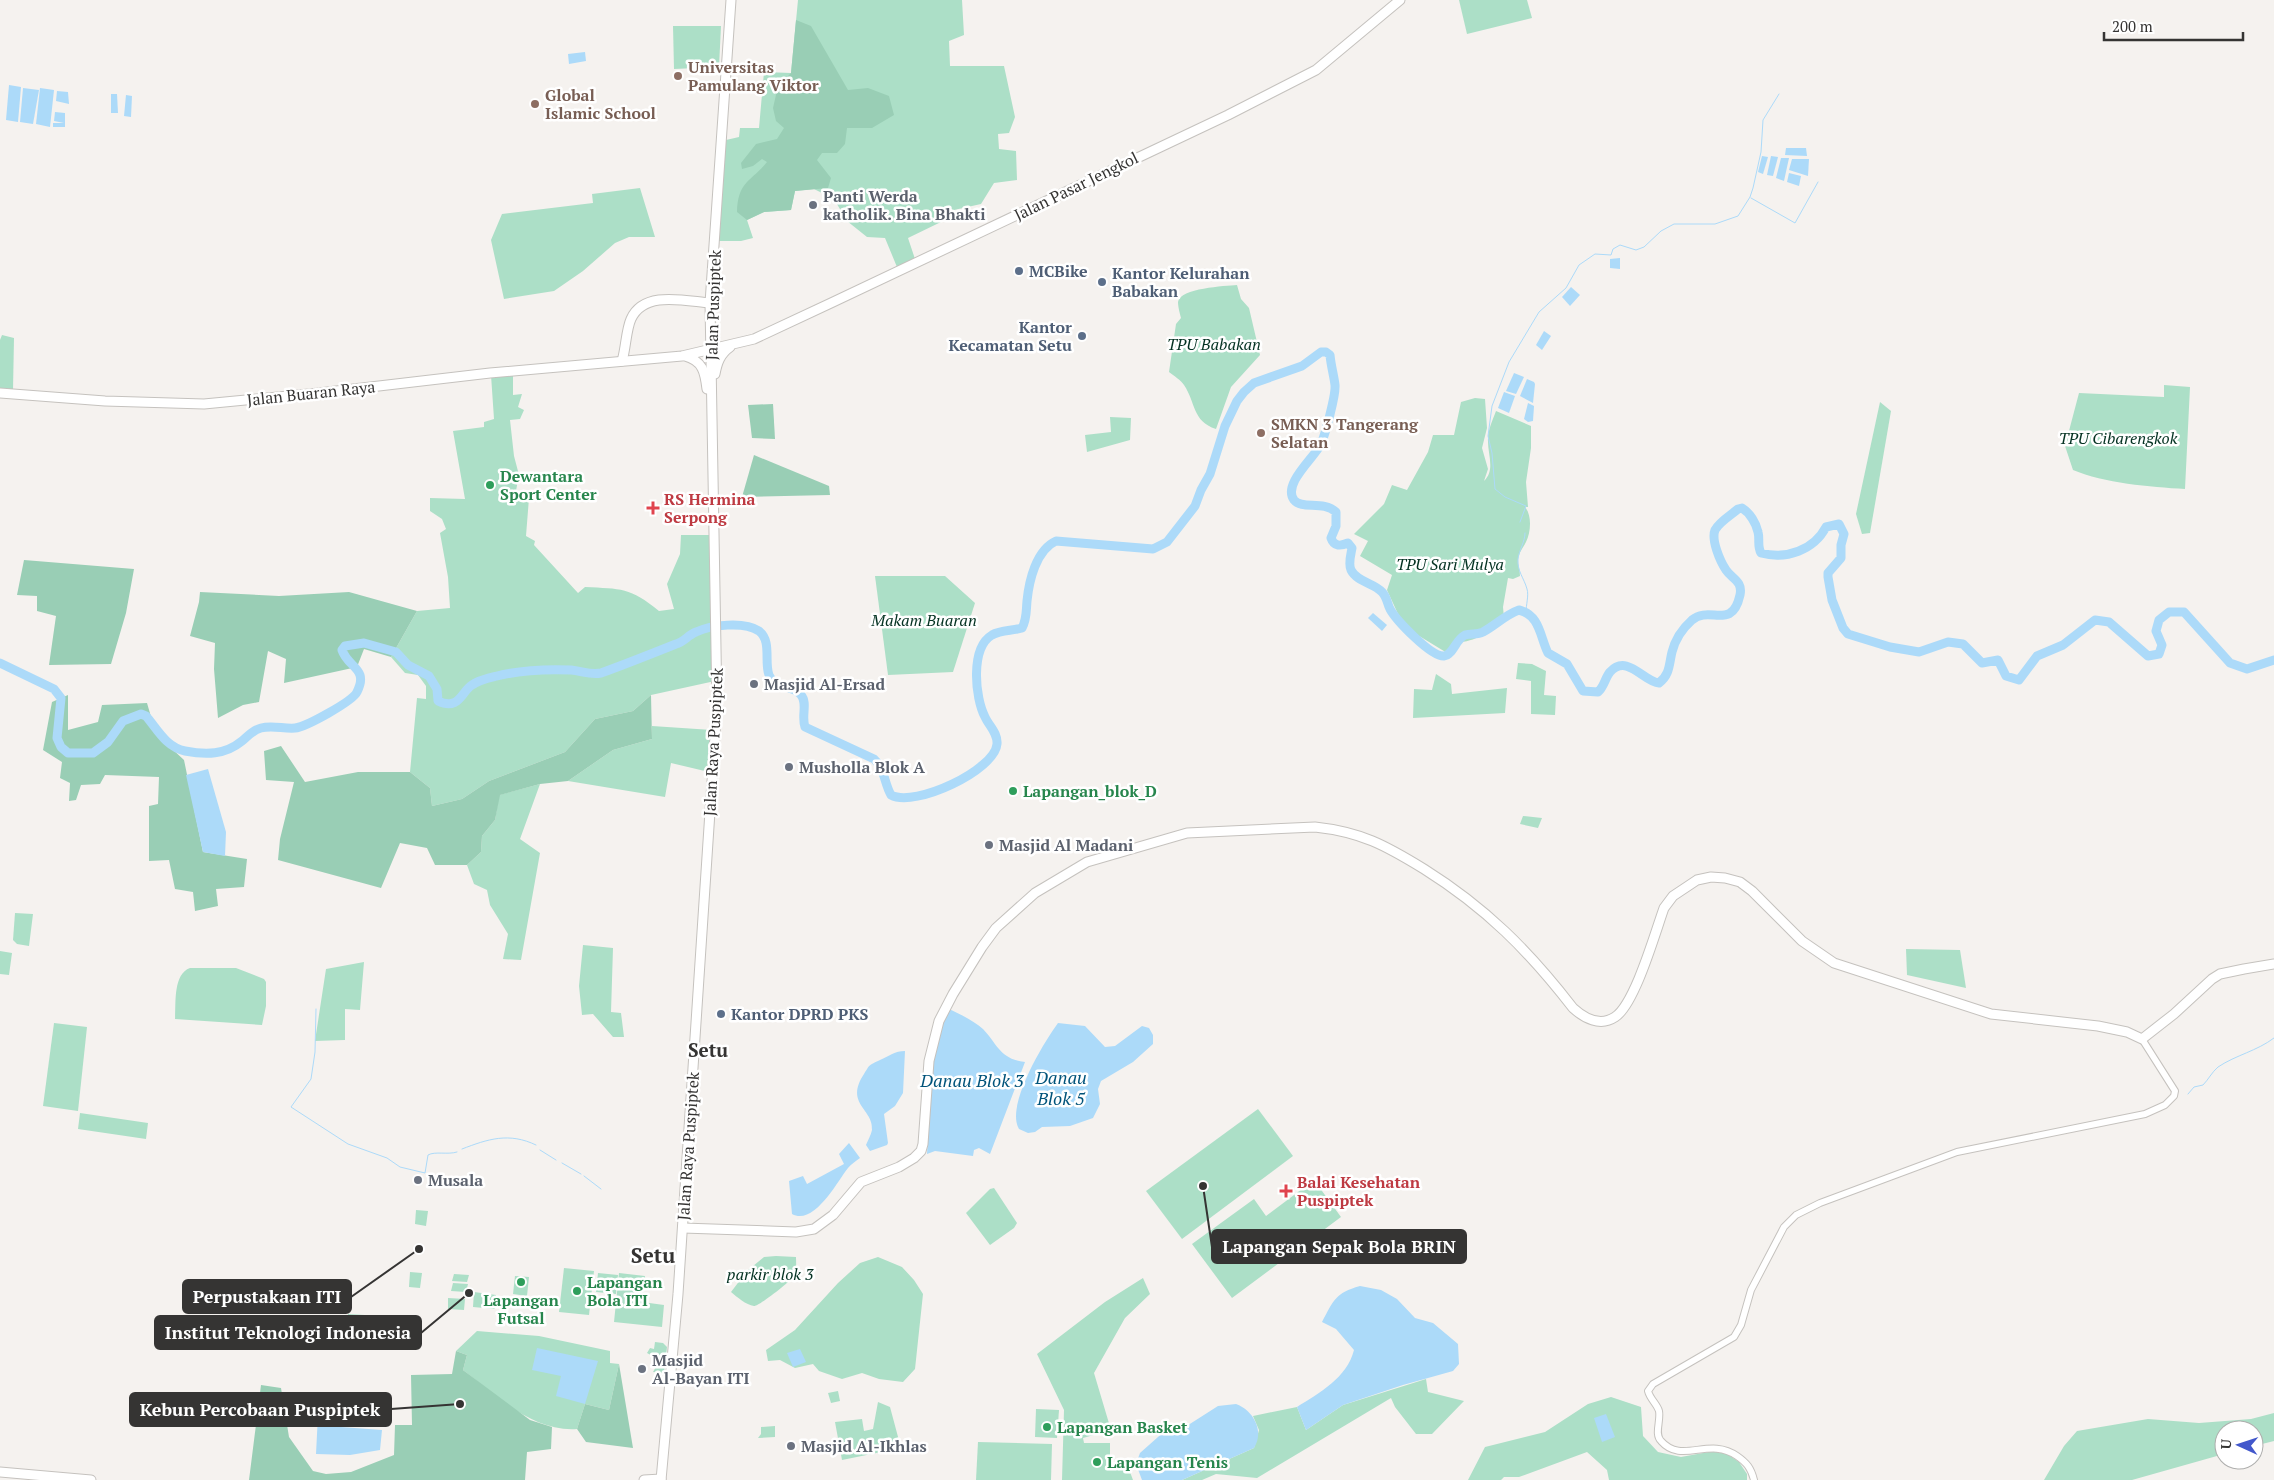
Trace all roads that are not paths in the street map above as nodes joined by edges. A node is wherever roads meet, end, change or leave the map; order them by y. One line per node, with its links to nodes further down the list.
1 (731, 0): 3 (main road, Jalan Puspiptek)
2 (1400, 0): 4 (main road, Jalan Pasar Jengkol)
3 (710, 303): 5 (main road, Jalan Puspiptek); 7 (main road)
4 (734, 344): 5 (main road, Jalan Pasar Jengkol); 9 (main road)
5 (710, 350): 6 (main road, Jalan Buaran Raya); 9 (main road, Jalan Puspiptek)
6 (682, 356): 7 (main road, Jalan Buaran Raya); 10 (main road)
7 (626, 358): 8 (main road, Jalan Buaran Raya)
8 (0, 393)
9 (713, 399): 10 (main road, Jalan Puspiptek)
10 (712, 439): 11 (main road, Jalan Puspiptek)
11 (715, 610): 14 (main road, Jalan Raya Puspiptek)
12 (2274, 964): 13 (main road)
13 (2142, 1039): 14 (main road); 19 (street)
14 (683, 1228): 18 (main road, Jalan Raya Puspiptek)
15 (0, 1472): 16 (main road)
16 (91, 1480)
17 (644, 1480): 18 (main road)
18 (661, 1480)
19 (1754, 1480)

